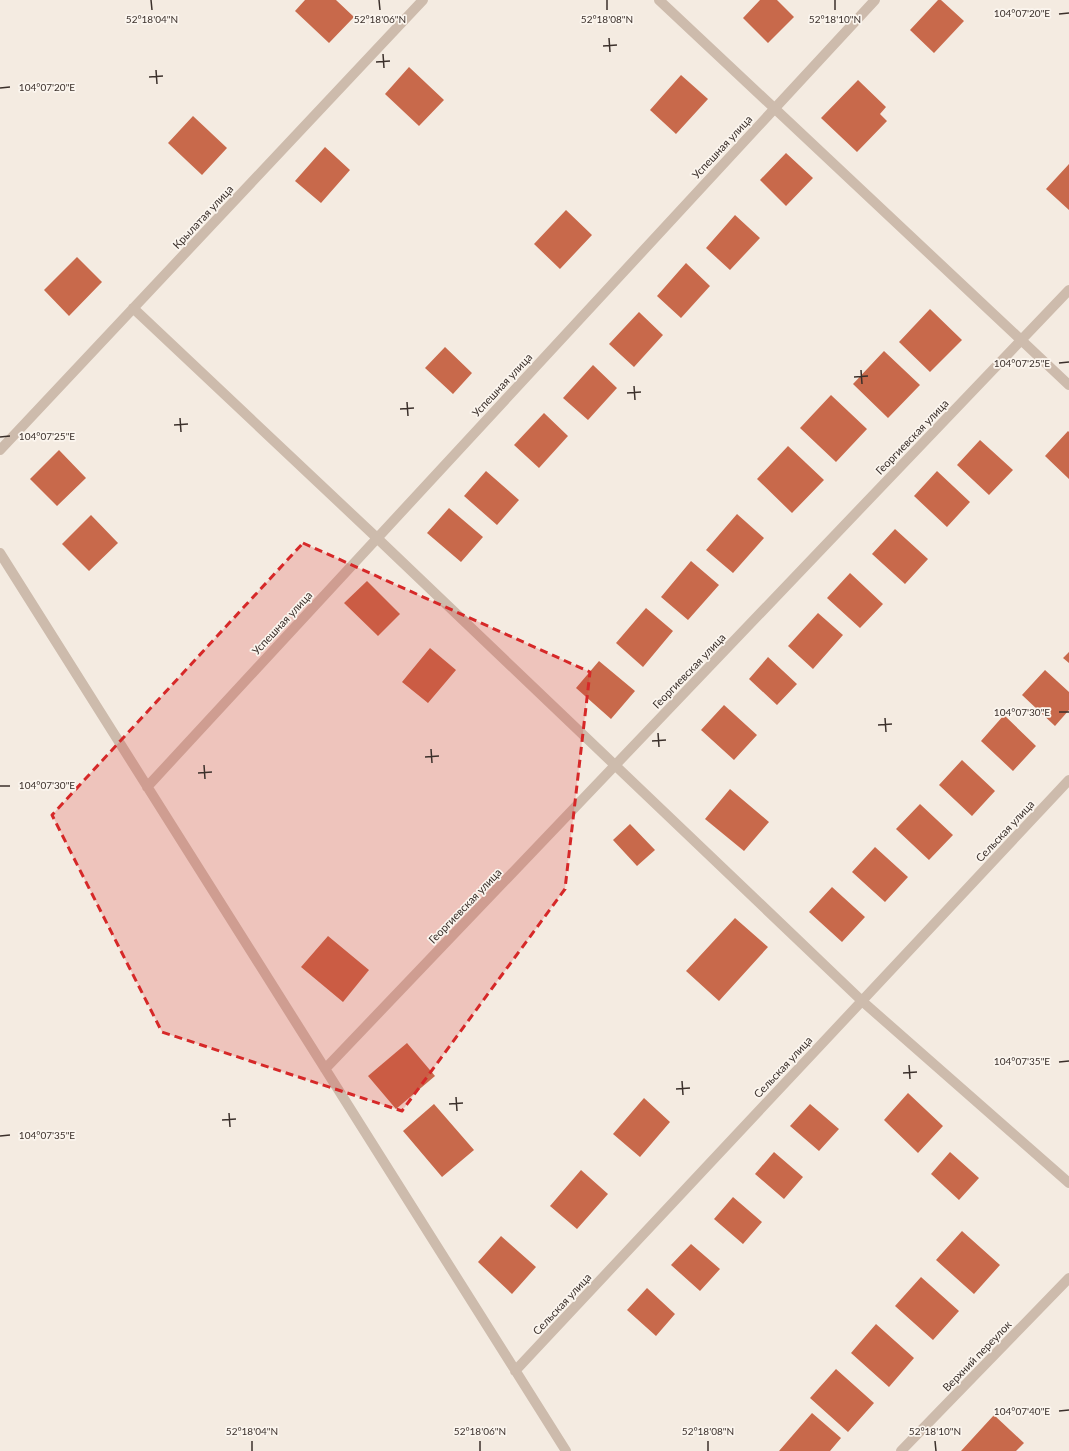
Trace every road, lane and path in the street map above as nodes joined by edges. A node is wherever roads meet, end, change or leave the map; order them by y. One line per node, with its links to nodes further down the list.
1 (424, 0): 6 (street, Крылатая улица)
2 (659, 0): 4 (street)
3 (875, 0): 4 (street, Успешная улица)
4 (775, 108): 7 (street); 10 (street, Успешная улица)
5 (1069, 290): 7 (street, Георгиевская улица)
6 (133, 308): 9 (street, Крылатая улица); 10 (street)
7 (1022, 340): 8 (street); 12 (street, Георгиевская улица)
8 (1069, 385)
9 (0, 450)
10 (377, 538): 12 (street); 14 (street, Успешная улица)
11 (0, 553): 14 (street)
12 (615, 766): 15 (street); 16 (street, Георгиевская улица)
13 (1069, 780): 15 (street, Сельская улица)
14 (147, 786): 16 (street)
15 (862, 1001): 17 (street); 19 (street, Сельская улица)
16 (325, 1069): 19 (street)
17 (1069, 1183)
18 (1069, 1278): 21 (street, Верхний переулок)
19 (516, 1371): 20 (street)
20 (566, 1451)
21 (901, 1451)

